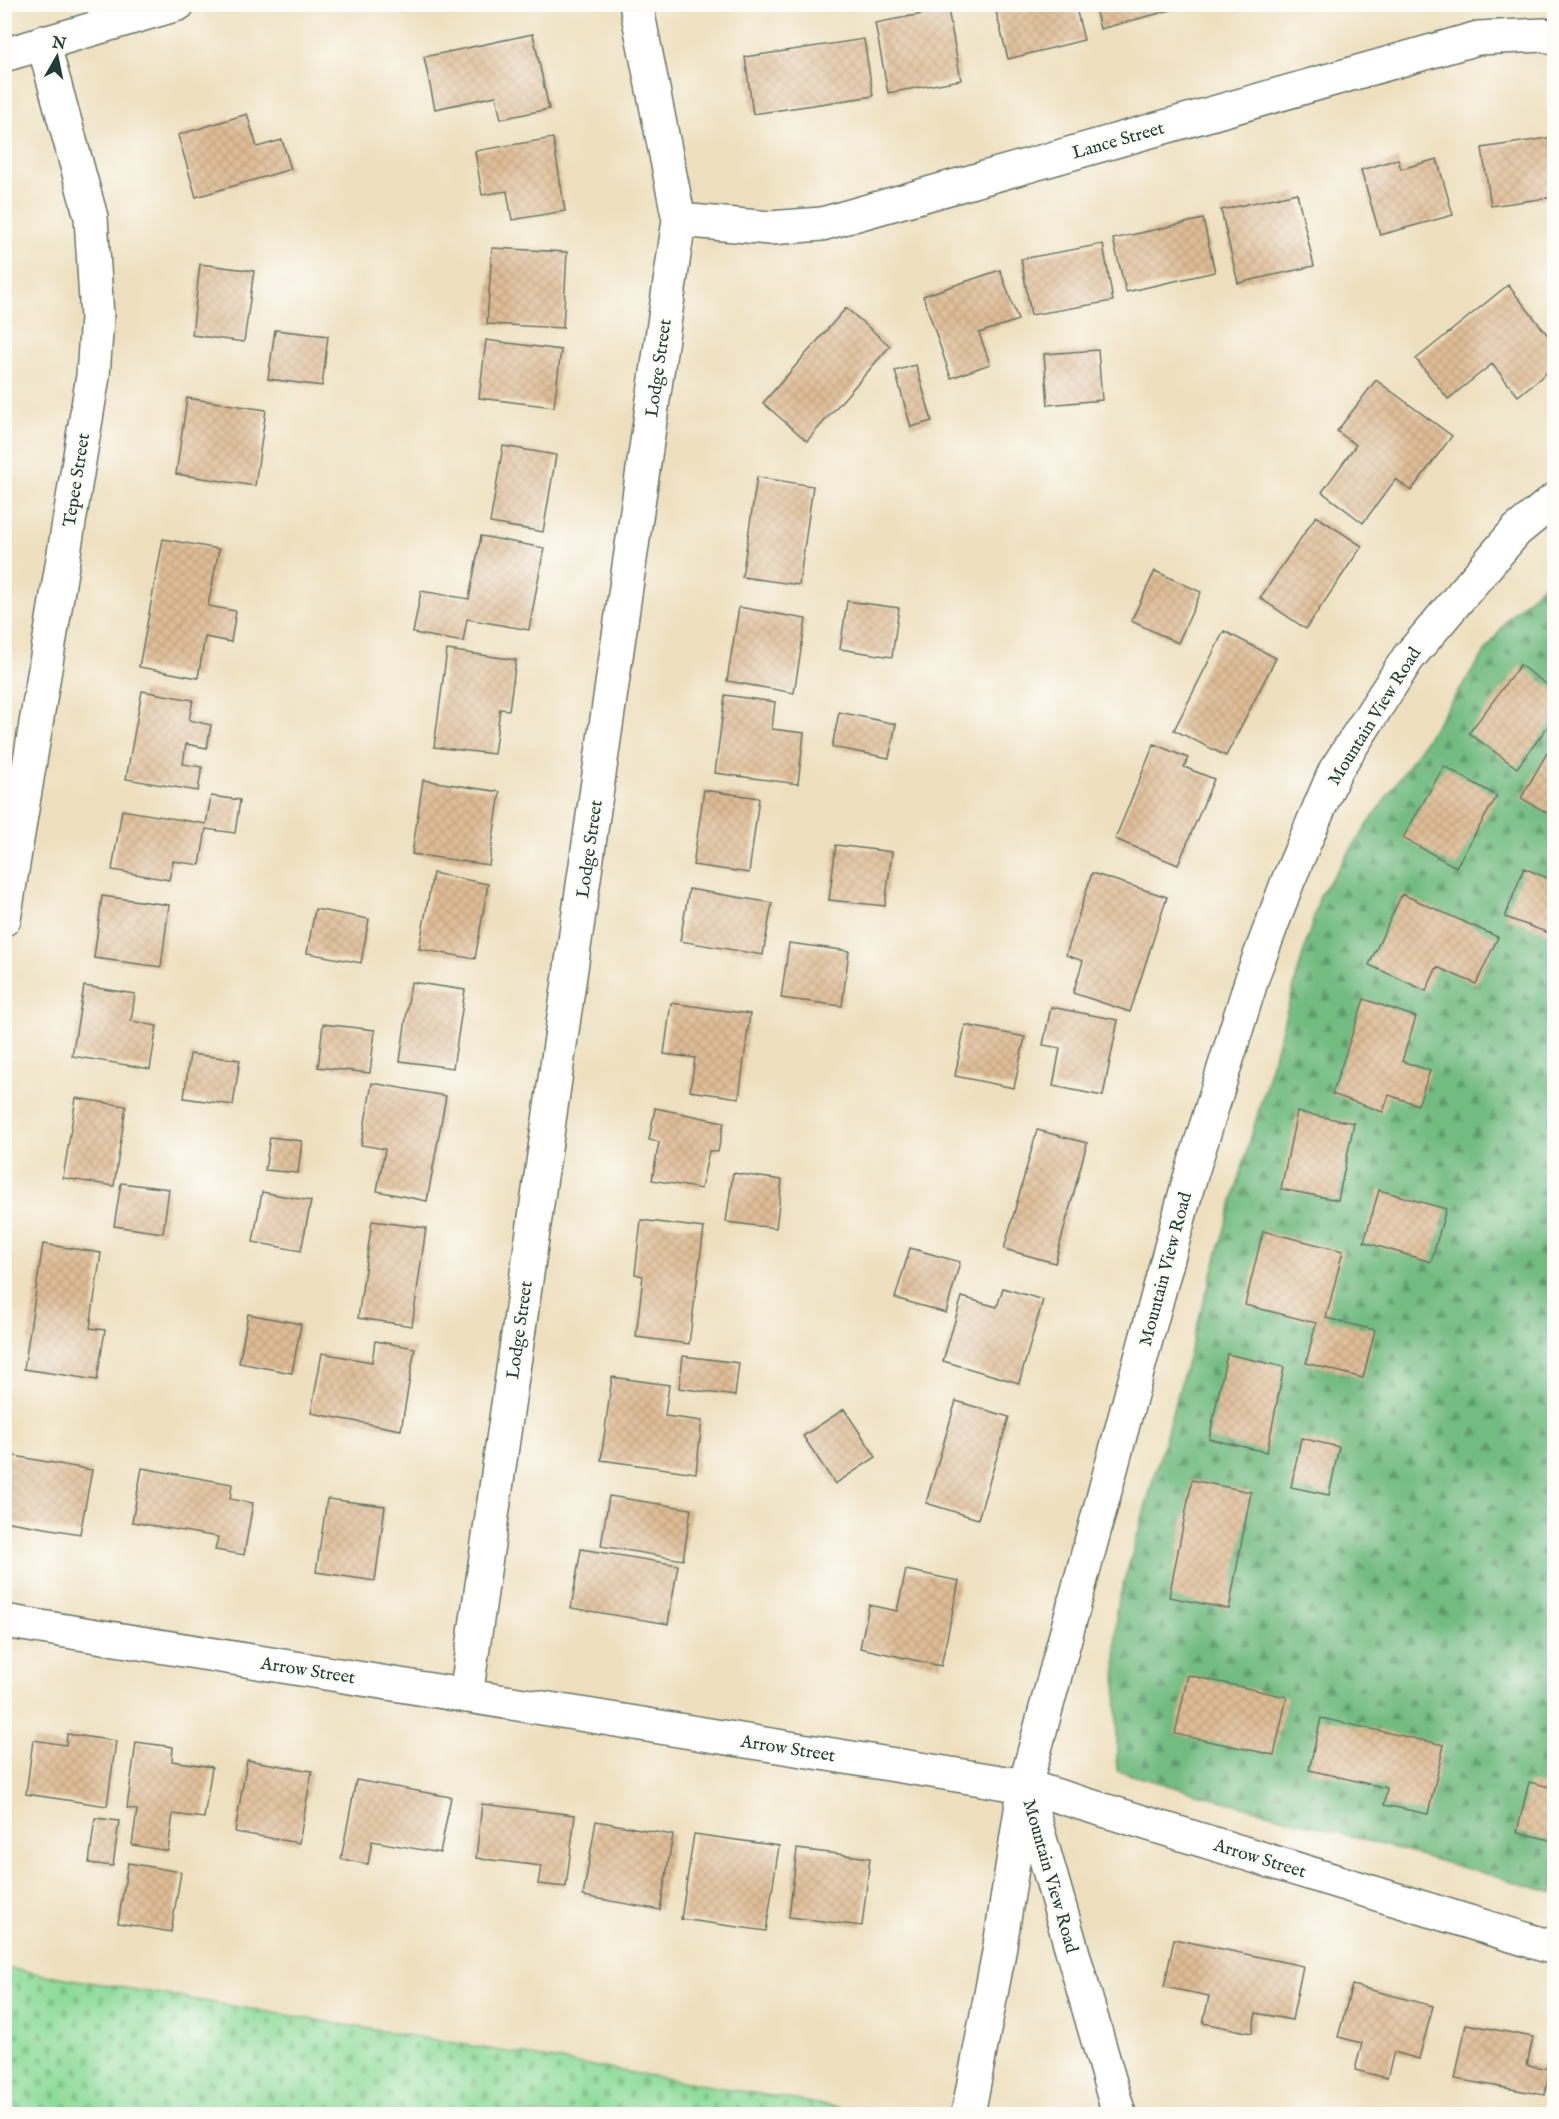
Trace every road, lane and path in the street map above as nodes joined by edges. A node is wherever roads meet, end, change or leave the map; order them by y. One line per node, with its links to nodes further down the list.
1 (178, 4): 4 (street)
2 (636, 4): 6 (street, Lodge Street)
3 (1554, 38): 6 (street, Lance Street)
4 (43, 42): 5 (street); 8 (street, Tepee Street)
5 (4, 55)
6 (679, 220): 10 (street, Lodge Street)
7 (1554, 500): 11 (street, Mountain View Road)
8 (4, 919)
9 (4, 1621): 10 (street, Arrow Street)
10 (466, 1696): 11 (street, Arrow Street)
11 (1025, 1786): 12 (street, Arrow Street); 13 (street); 14 (street, Mountain View Road)
12 (1554, 1948)
13 (968, 2115)
14 (1119, 2115)

